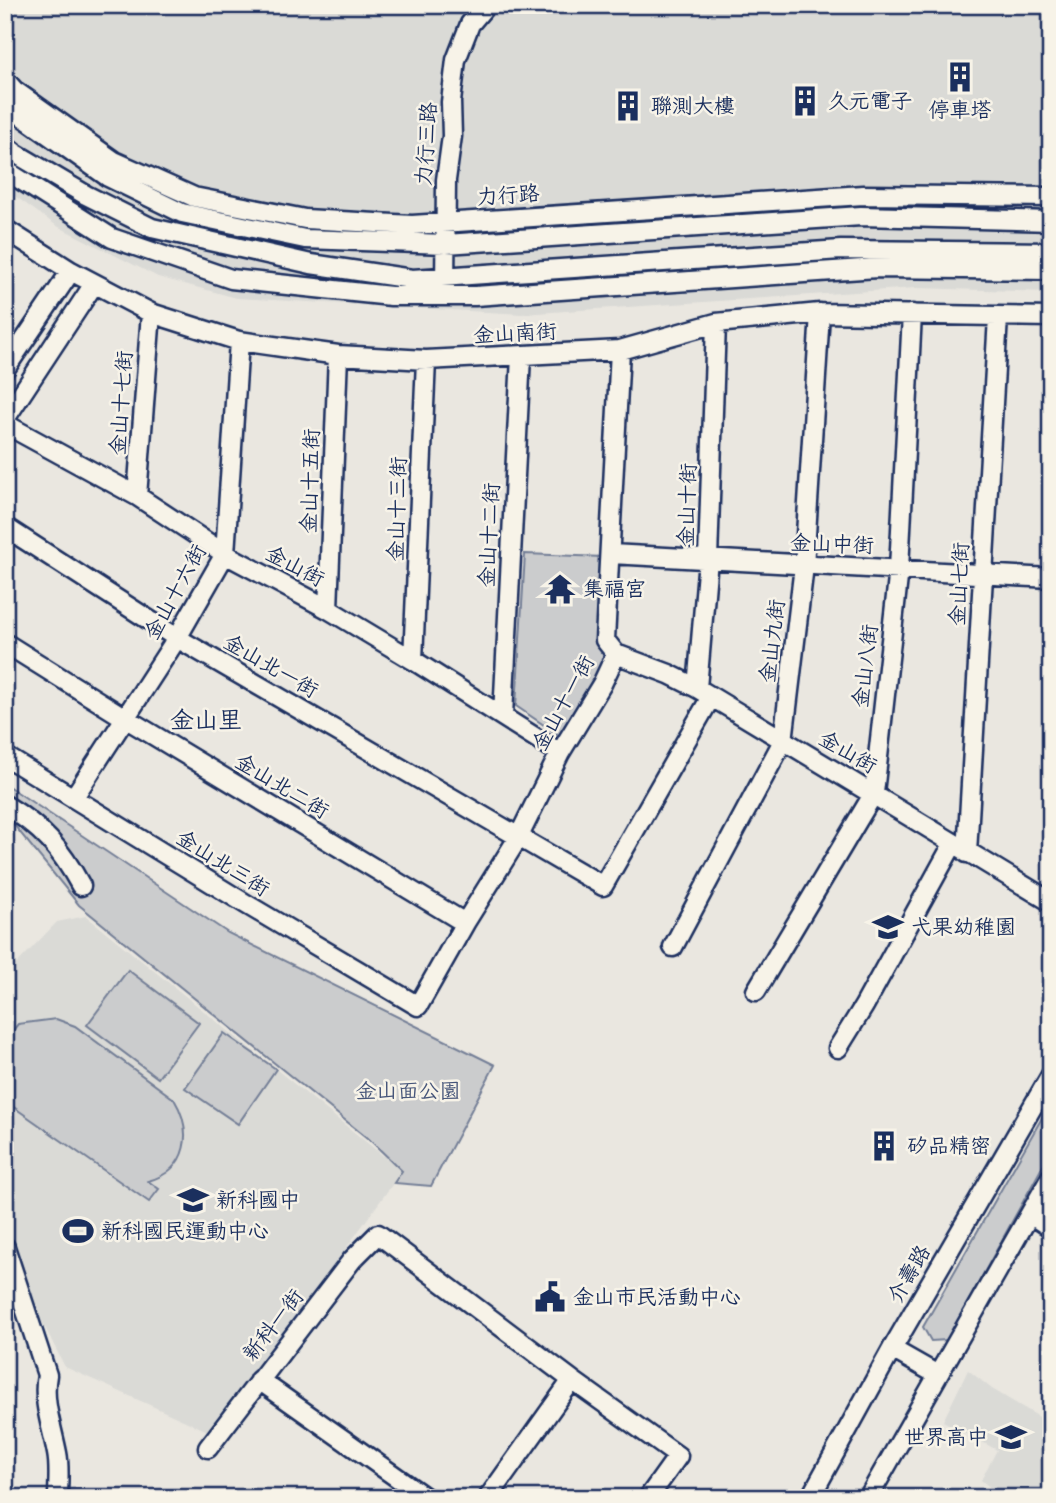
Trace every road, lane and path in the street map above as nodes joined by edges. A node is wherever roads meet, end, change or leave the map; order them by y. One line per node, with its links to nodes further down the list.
1 (486, 5): 8 (street, 力行三路)
2 (5, 80): 8 (street, 力行路)
3 (5, 104): 10 (street)
4 (5, 145): 15 (street)
5 (5, 170): 15 (street)
6 (1051, 197): 8 (street, 力行路)
7 (1051, 221): 10 (street)
8 (446, 223): 10 (street, 力行三路)
9 (5, 229): 13 (street, 金山南街)
10 (446, 243): 15 (street, 力行三路)
11 (1051, 252): 15 (street)
12 (1051, 270): 15 (street)
13 (71, 271): 14 (street, 金山南街); 27 (street)
14 (94, 284): 16 (street, 金山南街); 28 (street)
15 (445, 286)
16 (151, 313): 22 (street, 金山南街); 29 (street, 金山十七街)
17 (820, 313): 18 (street, 金山南街); 21 (street, 金山南街); 34 (street, 金山九街)
18 (912, 314): 19 (street, 金山南街); 35 (street, 金山八街)
19 (998, 317): 20 (street, 金山南街); 36 (street, 金山七街)
20 (1051, 317)
21 (716, 323): 23 (street, 金山南街); 33 (street, 金山十街)
22 (239, 341): 24 (street, 金山南街); 31 (street, 金山十六街)
23 (620, 350): 25 (street, 金山南街); 32 (street, 金山十一街)
24 (338, 355): 26 (street, 金山南街); 38 (street, 金山十五街)
25 (521, 356): 26 (street, 金山南街); 44 (street, 金山十二街)
26 (426, 360): 42 (street, 金山十三街)
27 (5, 369)
28 (5, 422): 29 (street, 金山街)
29 (137, 496): 31 (street, 金山街)
30 (5, 527): 39 (street, 金山北一街)
31 (225, 554): 38 (street, 金山街); 39 (street, 金山十六街)
32 (611, 554): 33 (street, 金山中街); 41 (street, 金山十一街)
33 (708, 559): 34 (street, 金山中街); 43 (street, 金山十街)
34 (804, 566): 35 (street, 金山中街); 46 (street, 金山九街)
35 (899, 569): 36 (street, 金山中街); 49 (street, 金山八街)
36 (983, 573): 37 (street, 金山中街); 53 (street, 金山七街)
37 (1051, 578)
38 (328, 609): 42 (street, 金山街)
39 (177, 638): 45 (street, 金山十六街); 52 (street, 金山北一街)
40 (5, 643): 45 (street, 金山北二街)
41 (616, 654): 43 (street, 金山街); 47 (street, 金山十一街)
42 (414, 660): 44 (street, 金山街)
43 (704, 692): 46 (street, 金山街); 55 (street, 金山十街)
44 (503, 716): 47 (street, 金山街)
45 (125, 719): 50 (street, 金山十六街); 57 (street, 金山北二街)
46 (783, 741): 49 (street, 金山街); 58 (street, 金山九街)
47 (560, 753): 52 (street, 金山十一街)
48 (5, 756): 50 (street, 金山北三街)
49 (874, 793): 53 (street, 金山街); 59 (street, 金山八街)
50 (74, 797): 60 (street, 金山北三街)
51 (5, 805): 54 (street)
52 (518, 838): 55 (street, 金山北一街); 57 (street, 金山十一街)
53 (960, 848): 56 (street, 金山街); 61 (street, 金山七街)
54 (81, 886)
55 (603, 886)
56 (1051, 902)
57 (465, 923): 60 (street, 金山十一街)
58 (673, 947)
59 (756, 991)
60 (418, 1006)
61 (838, 1048)
62 (1051, 1075): 67 (street, 介壽路)
63 (1051, 1177): 64 (street)
64 (1030, 1214): 65 (street); 68 (street)
65 (1051, 1228)
66 (5, 1247): 72 (street)
67 (892, 1349): 68 (street); 76 (street, 介壽路)
68 (936, 1374): 77 (street)
69 (259, 1380): 70 (street, 新科一街); 71 (street, 新科一街); 73 (street)
70 (572, 1380): 74 (street); 75 (street)
71 (208, 1448)
72 (58, 1498)
73 (426, 1498)
74 (488, 1498)
75 (648, 1498)
76 (810, 1498)
77 (868, 1498)

